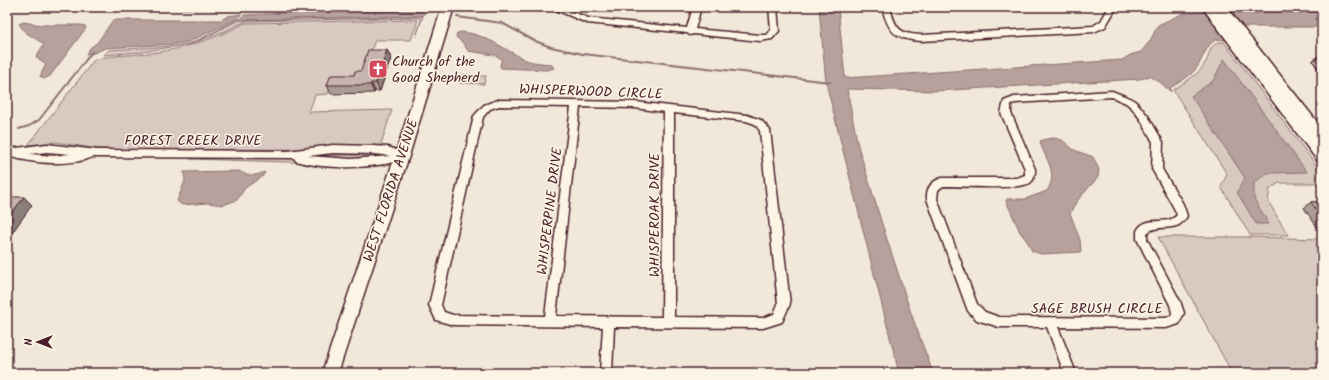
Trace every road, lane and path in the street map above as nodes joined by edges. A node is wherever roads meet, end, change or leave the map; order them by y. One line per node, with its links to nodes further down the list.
1 (448, 7): 18 (street, WEST FLORIDA AVENUE)
2 (553, 7): 9 (street)
3 (697, 7): 9 (street)
4 (773, 7): 9 (street)
5 (886, 7): 6 (street)
6 (1113, 7)
7 (1208, 7): 19 (street)
8 (1220, 7): 14 (street)
9 (690, 32)
10 (1322, 58): 11 (street)
11 (1322, 67)
12 (576, 104): 13 (street, WHISPERWOOD CIRCLE); 21 (street, WHISPERPINE DRIVE); 21 (street, WHISPERWOOD CIRCLE)
13 (669, 108): 23 (street, WHISPEROAK DRIVE); 23 (street, WHISPERWOOD CIRCLE)
14 (1322, 137)
15 (56, 148): 16 (street, FOREST CREEK DRIVE); 17 (street, FOREST CREEK DRIVE); 20 (street)
16 (8, 153): 20 (street, FOREST CREEK DRIVE)
17 (97, 154): 18 (street, FOREST CREEK DRIVE); 20 (street, FOREST CREEK DRIVE)
18 (402, 156): 25 (street, WEST FLORIDA AVENUE)
19 (1322, 156)
20 (47, 160)
21 (550, 321): 22 (street, WHISPERWOOD CIRCLE)
22 (609, 322): 23 (street, WHISPERWOOD CIRCLE); 26 (street)
23 (668, 322)
24 (1051, 323): 24 (street, SAGE BRUSH CIRCLE); 27 (street)
25 (330, 373)
26 (606, 373)
27 (1070, 373)

